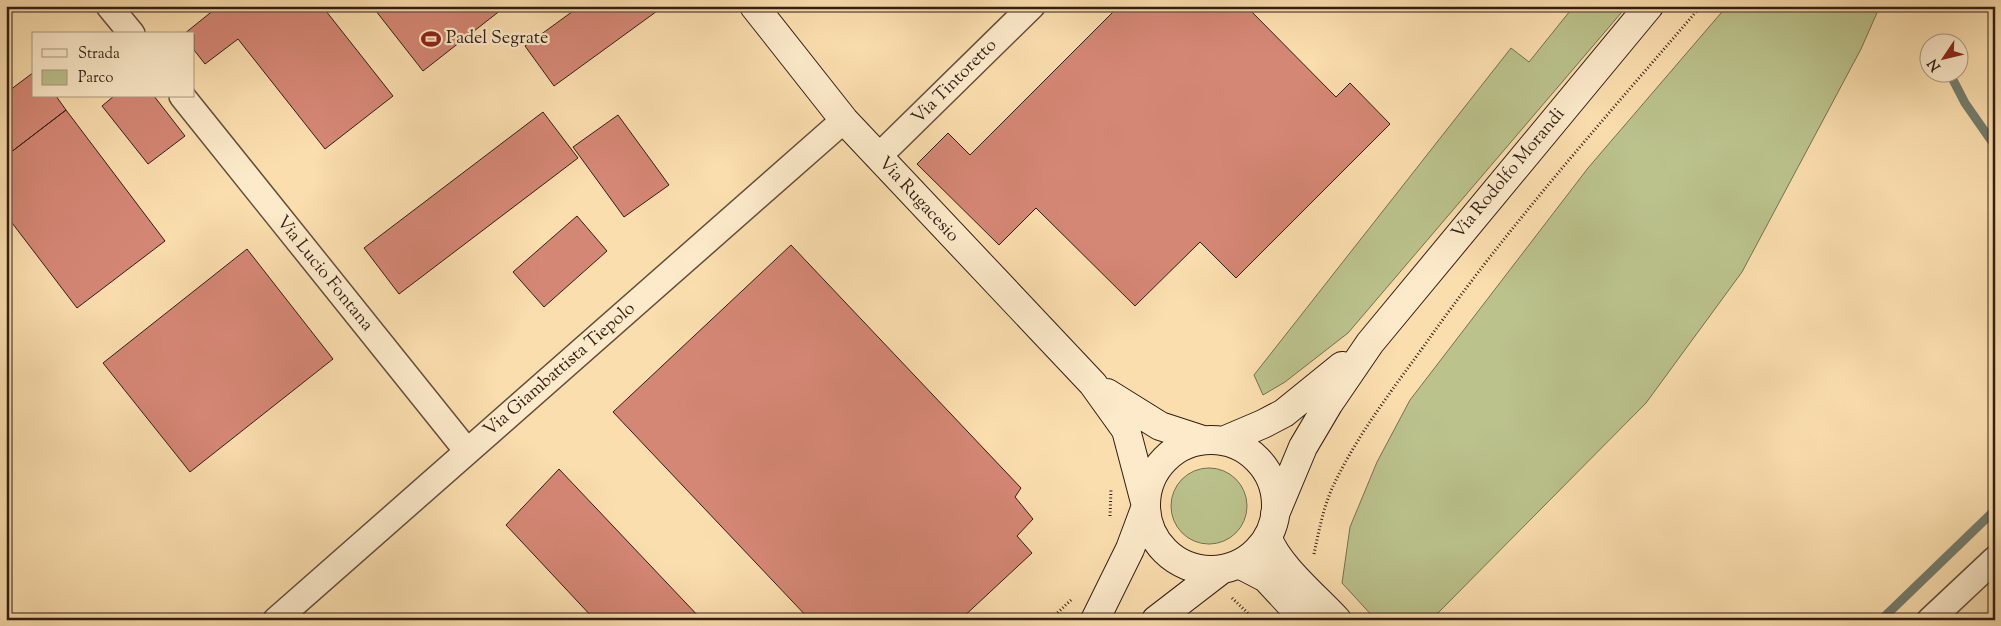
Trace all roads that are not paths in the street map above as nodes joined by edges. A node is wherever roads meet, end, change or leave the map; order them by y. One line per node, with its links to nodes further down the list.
1 (109, 6): 5 (street)
2 (754, 6): 7 (main road, Via Rugacesio)
3 (1032, 6): 8 (street, Via Tintoretto)
4 (1649, 6): 9 (main road, Via Rodolfo Morandi)
5 (130, 32)
6 (184, 98): 12 (street, Via Lucio Fontana)
7 (844, 120): 8 (main road, Via Rugacesio); 12 (street, Via Giambattista Tiepolo)
8 (878, 157): 10 (main road, Via Rugacesio)
9 (1370, 343): 11 (main road, Via Rodolfo Morandi); 14 (main road, Via Rodolfo Morandi)
10 (1093, 384): 11 (main road, Via Rugacesio); 13 (main road, Via Rugacesio)
11 (1213, 441): 13 (main road); 14 (main road)
12 (467, 451): 17 (street, Via Giambattista Tiepolo)
13 (1146, 506): 16 (main road); 18 (main road)
14 (1271, 526): 16 (main road); 21 (main road)
15 (1995, 559): 22 (street)
16 (1230, 567): 19 (main road); 20 (main road)
17 (276, 620)
18 (1095, 620)
19 (1156, 620)
20 (1305, 620)
21 (1338, 620)
22 (1930, 620)

